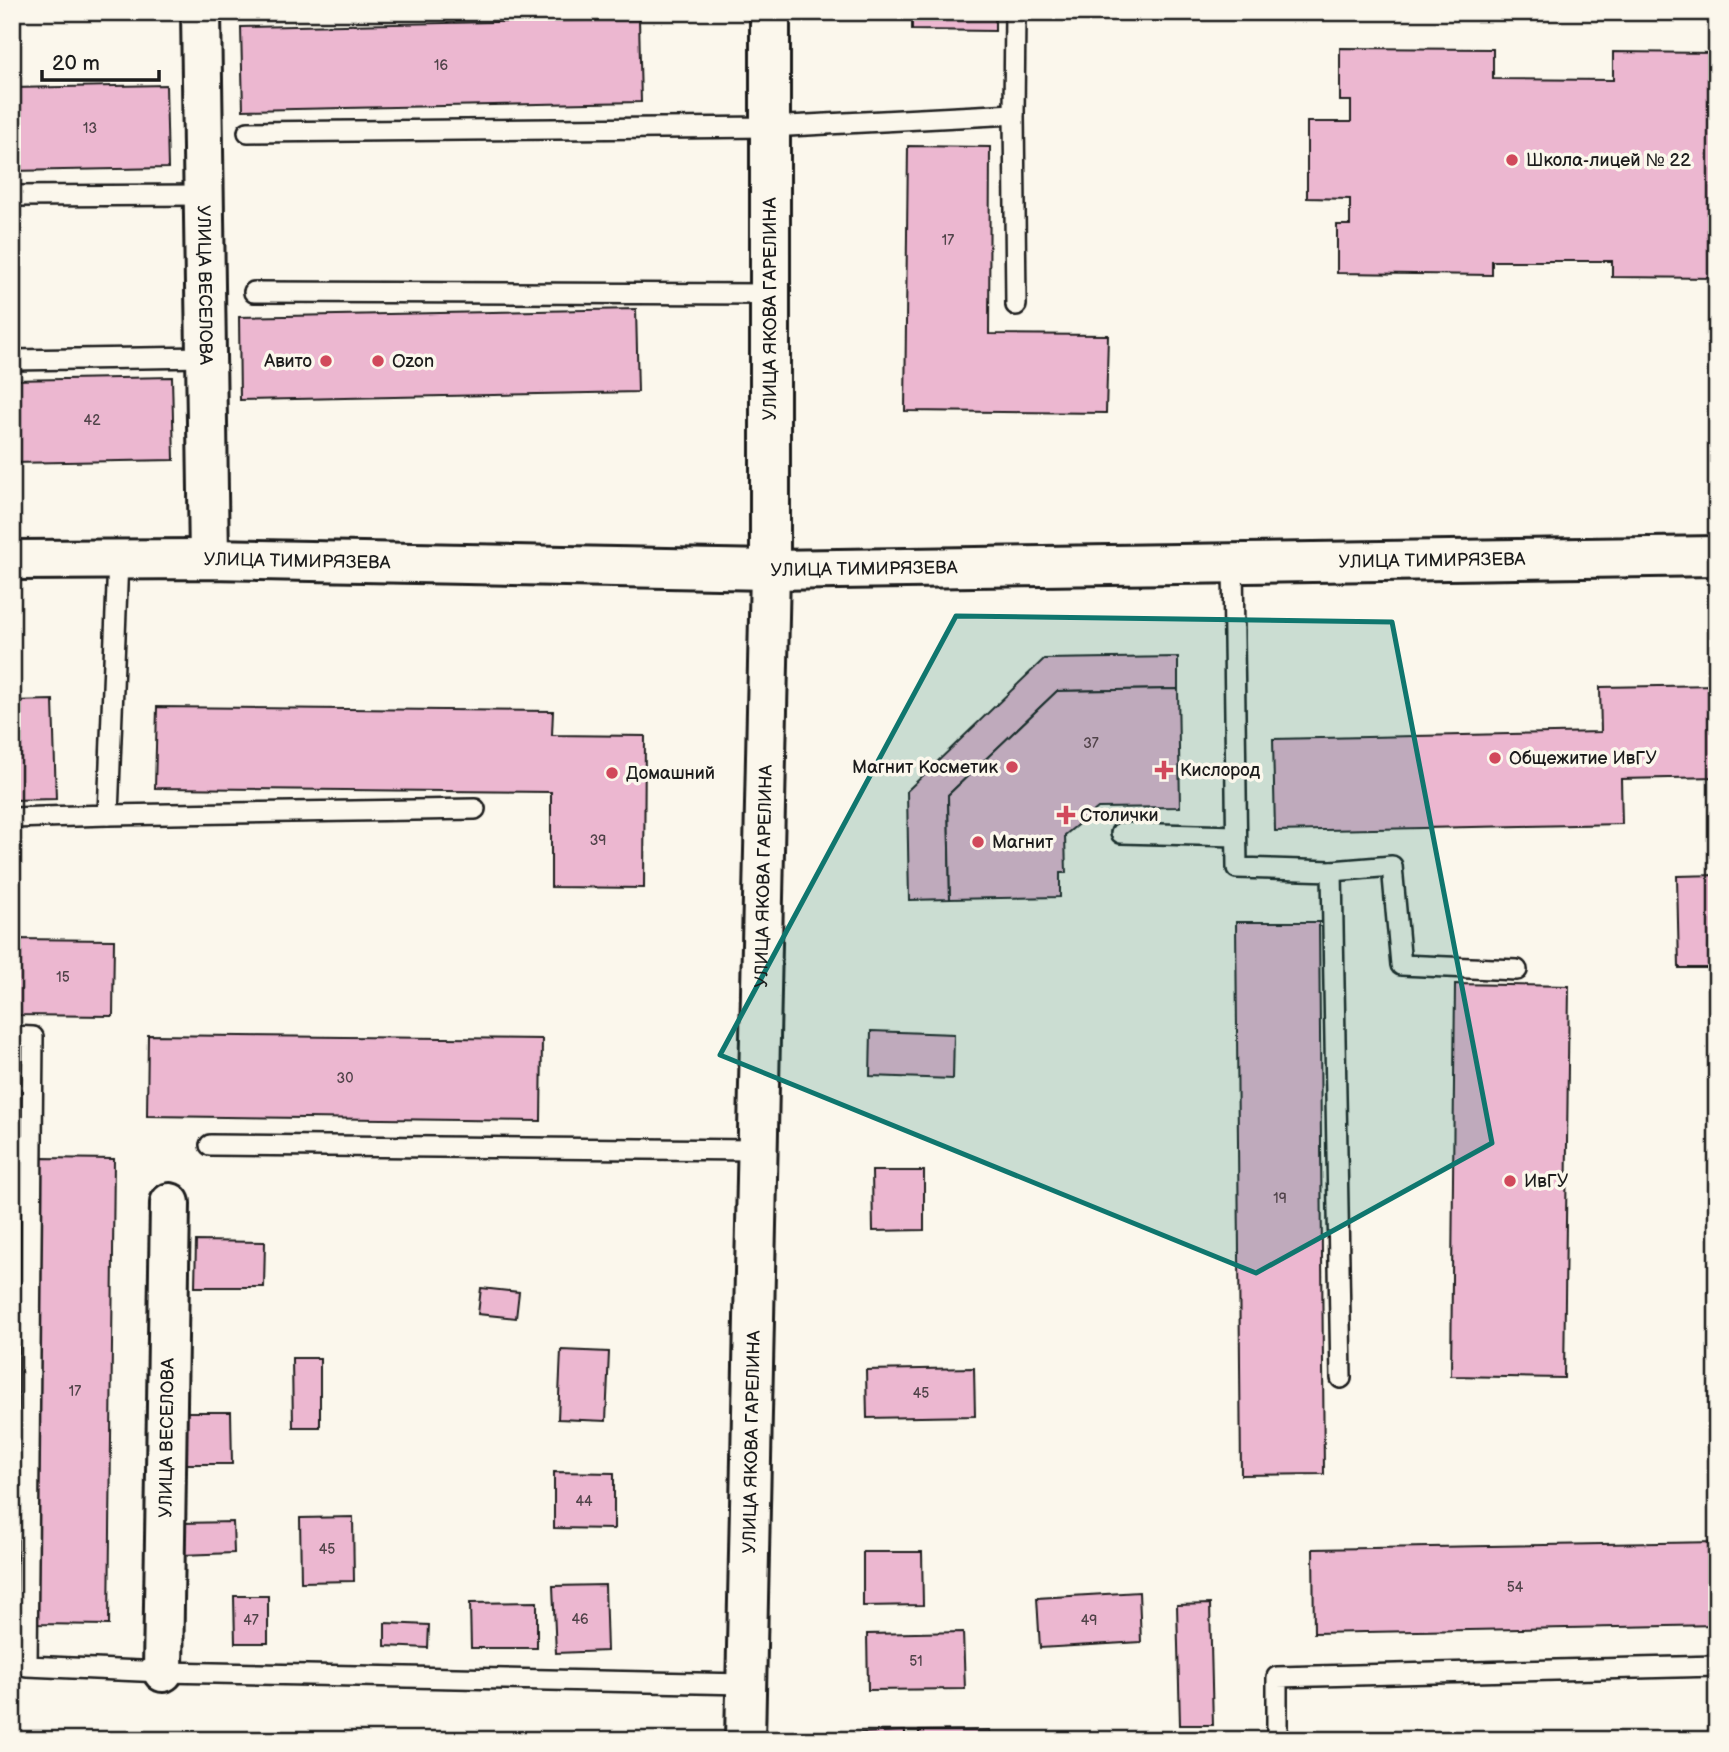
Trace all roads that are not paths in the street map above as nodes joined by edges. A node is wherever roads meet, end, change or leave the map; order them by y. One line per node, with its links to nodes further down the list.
1 (201, 12): 7 (main road, УЛИЦА ВЕСЕЛОВА)
2 (770, 12): 5 (main road, УЛИЦА ЯКОВА ГАРЕЛИНА)
3 (1015, 12): 4 (lane)
4 (1014, 114): 5 (lane); 11 (lane)
5 (769, 127): 6 (lane); 10 (main road, УЛИЦА ЯКОВА ГАРЕЛИНА)
6 (248, 132)
7 (204, 195): 8 (lane); 12 (main road, УЛИЦА ВЕСЕЛОВА)
8 (12, 196)
9 (254, 292): 10 (lane)
10 (770, 294): 19 (main road, УЛИЦА ЯКОВА ГАРЕЛИНА)
11 (1016, 305)
12 (206, 357): 13 (lane); 15 (main road, УЛИЦА ВЕСЕЛОВА)
13 (12, 360)
14 (1717, 556): 18 (main road, УЛИЦА ТИМИРЯЗЕВА)
15 (209, 559): 17 (main road, УЛИЦА ТИМИРЯЗЕВА); 19 (main road, УЛИЦА ТИМИРЯЗЕВА)
16 (12, 560): 17 (main road, УЛИЦА ТИМИРЯЗЕВА)
17 (118, 560): 21 (lane)
18 (1233, 563): 19 (main road, УЛИЦА ТИМИРЯЗЕВА); 24 (lane)
19 (770, 570): 29 (main road, УЛИЦА ЯКОВА ГАРЕЛИНА)
20 (475, 809): 21 (lane)
21 (108, 815): 22 (lane)
22 (12, 818)
23 (1121, 833): 24 (lane)
24 (1236, 836): 25 (lane)
25 (1332, 871): 26 (lane); 31 (lane)
26 (1517, 970)
27 (12, 1036): 33 (lane)
28 (210, 1145): 29 (lane)
29 (757, 1150): 34 (main road, УЛИЦА ЯКОВА ГАРЕЛИНА)
30 (170, 1203): 33 (main road, УЛИЦА ВЕСЕЛОВА)
31 (1341, 1378)
32 (1717, 1666): 36 (lane)
33 (163, 1672): 34 (lane)
34 (746, 1684): 35 (main road, УЛИЦА ЯКОВА ГАРЕЛИНА)
35 (744, 1740)
36 (1277, 1740)

